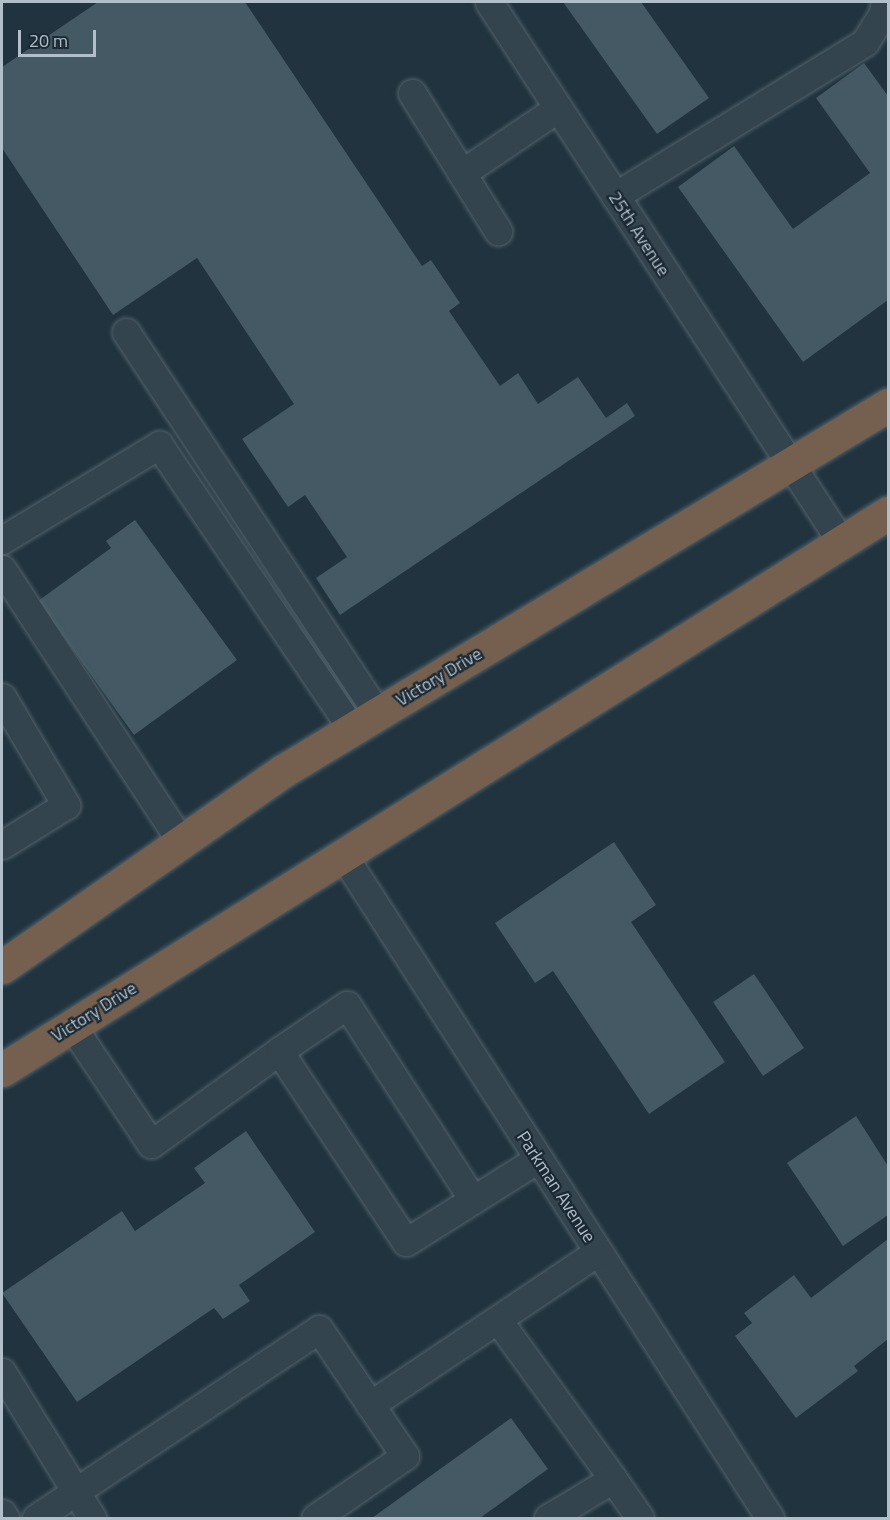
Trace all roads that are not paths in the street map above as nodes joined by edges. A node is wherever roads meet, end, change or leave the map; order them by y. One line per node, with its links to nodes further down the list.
1 (489, 2): 4 (street, 25th Avenue)
2 (885, 2): 6 (street)
3 (412, 93): 5 (street)
4 (558, 108): 5 (street); 6 (street, 25th Avenue)
5 (462, 173): 7 (street)
6 (615, 196): 10 (street, 25th Avenue)
7 (498, 231)
8 (126, 332): 16 (street)
9 (888, 405): 10 (highway, Victory Drive)
10 (790, 467): 13 (street, 25th Avenue); 16 (highway, Victory Drive)
11 (888, 513): 13 (highway, Victory Drive)
12 (2, 540): 16 (street)
13 (842, 543): 20 (highway, Victory Drive)
14 (2, 569): 18 (street)
15 (2, 697): 17 (street)
16 (365, 722): 18 (highway, Victory Drive)
17 (11, 737): 19 (street)
18 (181, 842): 21 (highway, Victory Drive)
19 (2, 845)
20 (343, 855): 22 (highway, Victory Drive); 25 (street, Parkman Avenue)
21 (2, 967)
22 (72, 1026): 23 (street); 24 (highway, Victory Drive)
23 (279, 1051): 26 (street); 26 (street)
24 (2, 1070)
25 (538, 1159): 26 (street); 27 (street, Parkman Avenue)
26 (473, 1200)
27 (598, 1252): 28 (street); 40 (street, Parkman Avenue)
28 (498, 1320): 30 (street); 31 (street)
29 (2, 1372): 32 (street)
30 (370, 1405): 32 (street); 37 (street)
31 (613, 1479): 38 (street); 39 (street)
32 (74, 1492): 35 (street); 36 (street)
33 (2, 1513): 34 (street)
34 (5, 1518)
35 (36, 1518)
36 (92, 1518)
37 (315, 1518)
38 (548, 1518)
39 (640, 1518)
40 (770, 1518)

